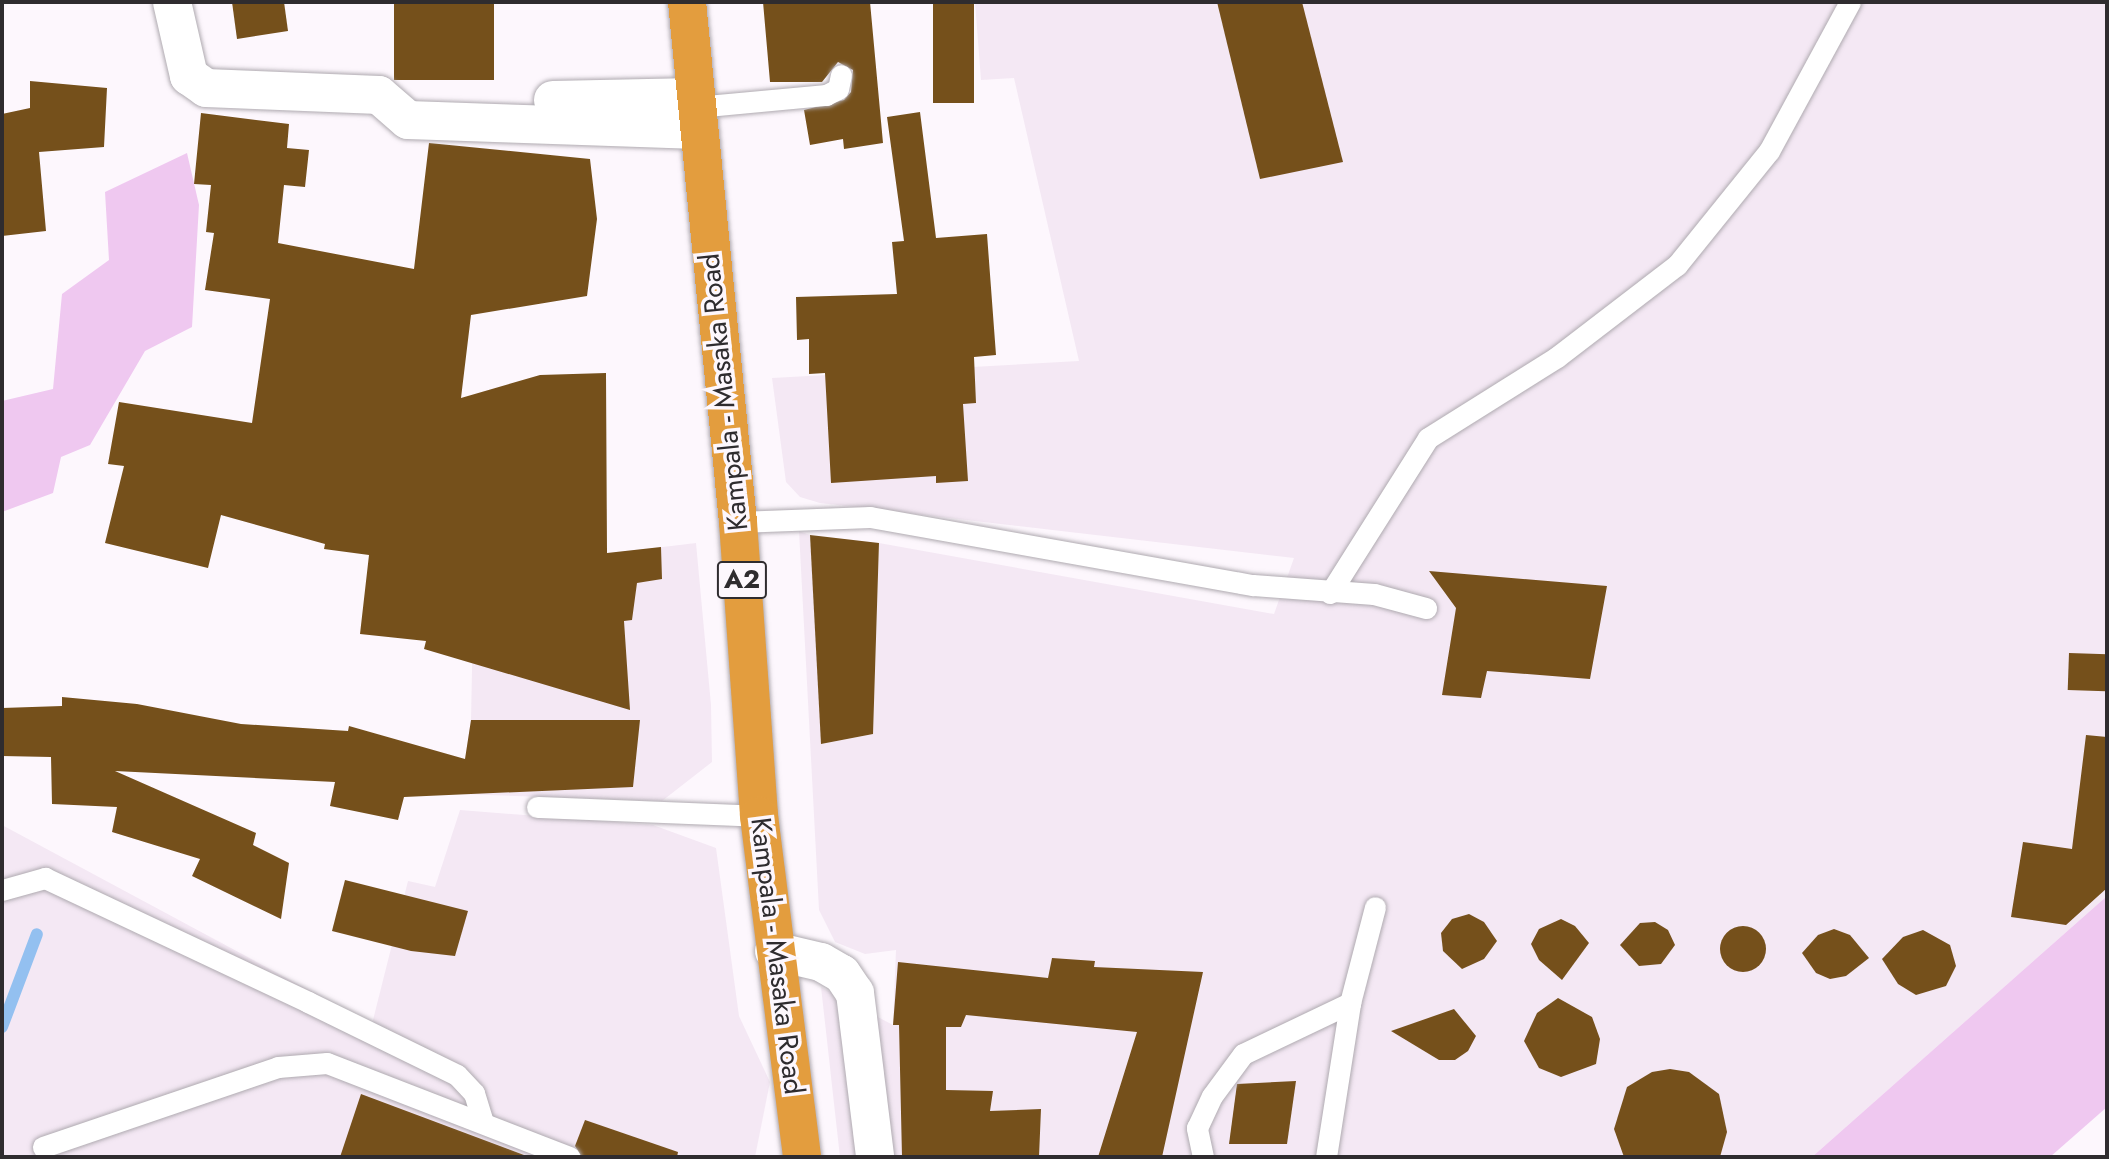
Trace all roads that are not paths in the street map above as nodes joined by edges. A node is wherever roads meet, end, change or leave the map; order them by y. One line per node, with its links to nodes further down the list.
1 (172, 2): 6 (street)
2 (186, 2): 6 (street)
3 (687, 2): 6 (highway, Kampala - Masaka Road / A2)
4 (1850, 2): 8 (lane)
5 (841, 75): 6 (lane)
6 (696, 112): 7 (highway, Kampala - Masaka Road / A2)
7 (738, 522): 8 (lane); 11 (highway, Kampala - Masaka Road / A2)
8 (1330, 593): 9 (lane)
9 (1426, 608)
10 (537, 807): 11 (lane)
11 (759, 816): 14 (highway, Kampala - Masaka Road / A2)
12 (2, 890): 16 (lane)
13 (1375, 906): 15 (lane)
14 (774, 951): 19 (highway, Kampala - Masaka Road / A2); 20 (street)
15 (1350, 1003): 21 (lane); 22 (lane)
16 (483, 1123): 17 (lane); 18 (lane)
17 (43, 1147)
18 (569, 1157)
19 (802, 1157)
20 (875, 1157)
21 (1203, 1157)
22 (1326, 1157)

